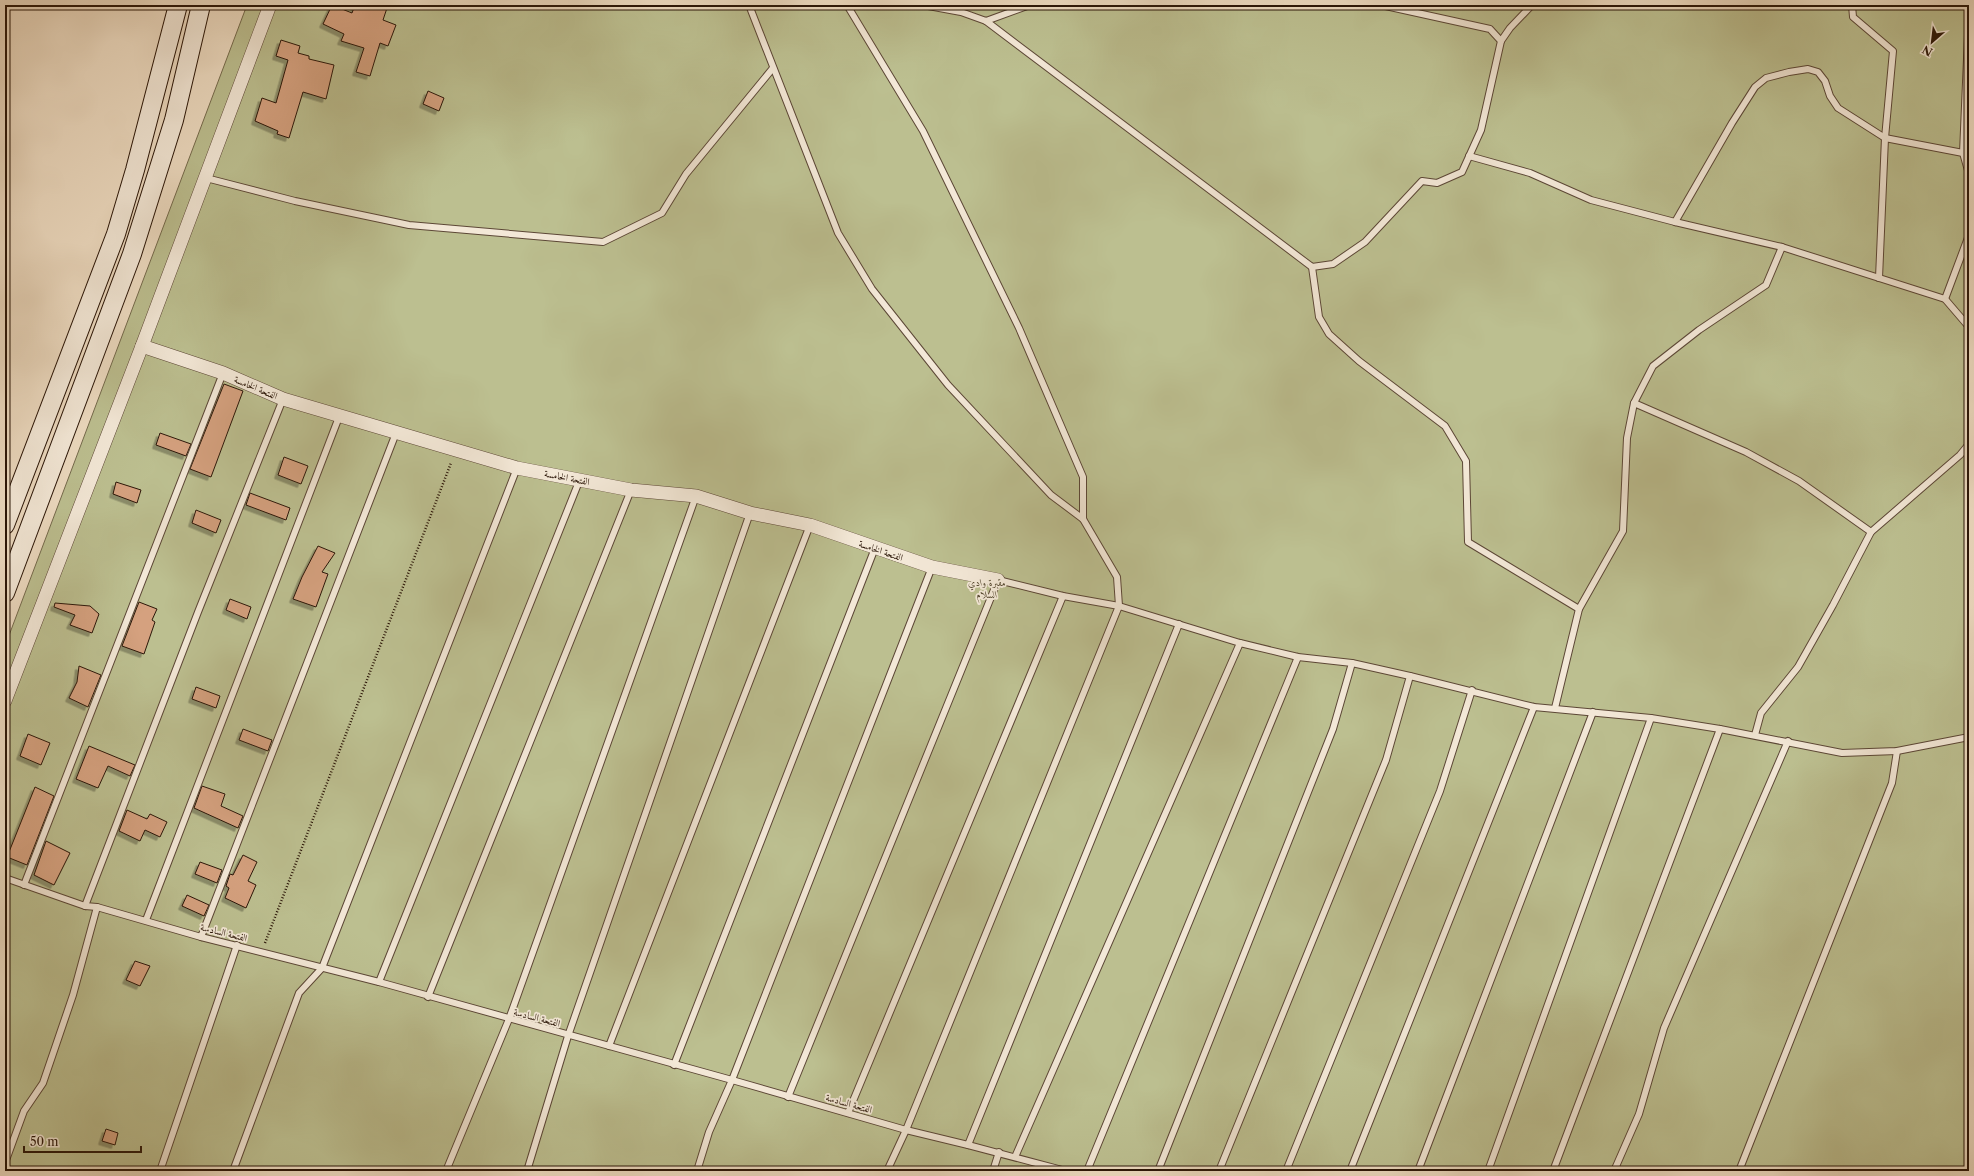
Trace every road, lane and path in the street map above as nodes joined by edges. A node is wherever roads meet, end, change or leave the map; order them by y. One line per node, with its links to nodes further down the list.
1 (178, 5): 41 (main road)
2 (201, 5): 47 (main road)
3 (270, 5): 19 (street)
4 (749, 5): 14 (lane)
5 (847, 5): 40 (lane)
6 (923, 5): 12 (lane)
7 (1030, 5): 12 (lane)
8 (1381, 5): 13 (lane)
9 (1532, 5): 13 (lane)
10 (1852, 5): 15 (lane)
11 (1969, 12): 16 (lane)
12 (986, 21): 23 (lane)
13 (1501, 41): 17 (lane)
14 (773, 68): 19 (lane); 40 (lane)
15 (1885, 138): 16 (lane); 20 (lane); 24 (lane)
16 (1963, 153): 18 (lane)
17 (1469, 156): 20 (lane); 23 (lane)
18 (1969, 174)
19 (206, 178): 27 (street)
20 (1675, 222): 22 (lane)
21 (1969, 234): 25 (lane)
22 (1782, 247): 24 (lane); 30 (lane)
23 (1312, 267): 50 (lane)
24 (1879, 278): 25 (lane)
25 (1945, 299): 26 (lane)
26 (1969, 327)
27 (142, 346): 28 (street, الفتحة الخامسة); 57 (street)
28 (223, 373): 29 (street, الفتحة الخامسة); 68 (lane)
29 (283, 399): 31 (street, الفتحة الخامسة); 69 (lane)
30 (1634, 403): 43 (lane); 50 (lane)
31 (339, 417): 32 (street, الفتحة الخامسة); 71 (lane)
32 (396, 433): 34 (street, الفتحة الخامسة); 72 (lane)
33 (1969, 444): 43 (lane)
34 (456, 450): 35 (street, الفتحة الخامسة); 74 (path)
35 (517, 468): 36 (street, الفتحة الخامسة); 75 (lane)
36 (580, 479): 37 (street, الفتحة الخامسة); 76 (lane)
37 (631, 490): 38 (street, الفتحة الخامسة); 77 (lane)
38 (696, 496): 39 (street, الفتحة الخامسة); 78 (lane)
39 (750, 513): 42 (street, الفتحة الخامسة); 79 (lane)
40 (1083, 519): 49 (lane)
41 (5, 525)
42 (810, 525): 44 (street, الفتحة الخامسة); 80 (lane)
43 (1871, 532): 63 (lane)
44 (875, 548): 45 (street, الفتحة الخامسة); 81 (lane)
45 (932, 567): 46 (street, الفتحة الخامسة); 82 (lane)
46 (998, 580): 48 (lane); 83 (lane)
47 (5, 593)
48 (1063, 596): 49 (lane); 84 (lane)
49 (1119, 606): 51 (lane); 85 (lane)
50 (1579, 609): 59 (lane)
51 (1179, 624): 52 (lane); 86 (lane)
52 (1240, 643): 53 (lane); 88 (lane)
53 (1298, 657): 54 (lane); 98 (lane)
54 (1352, 663): 55 (lane); 99 (lane)
55 (1410, 676): 56 (lane); 100 (lane)
56 (1472, 690): 58 (lane); 101 (lane)
57 (5, 701)
58 (1534, 707): 59 (lane); 102 (lane)
59 (1555, 708): 60 (lane)
60 (1594, 712): 61 (lane); 103 (lane)
61 (1651, 718): 62 (lane); 104 (lane)
62 (1720, 729): 63 (lane); 105 (lane)
63 (1755, 735): 65 (lane)
64 (1969, 737): 66 (lane)
65 (1788, 741): 66 (lane); 106 (lane)
66 (1897, 751): 107 (lane)
67 (5, 878): 68 (lane, الفتحة السادسة)
68 (24, 884): 69 (lane, الفتحة السادسة)
69 (85, 906): 70 (lane, الفتحة السادسة)
70 (97, 907): 71 (lane, الفتحة السادسة); 89 (lane)
71 (146, 920): 72 (lane, الفتحة السادسة)
72 (201, 937): 73 (lane, الفتحة السادسة)
73 (236, 945): 74 (lane, الفتحة السادسة); 90 (lane)
74 (262, 951): 75 (lane, الفتحة السادسة)
75 (322, 968): 76 (lane, الفتحة السادسة); 91 (lane)
76 (379, 982): 77 (lane, الفتحة السادسة)
77 (428, 997): 78 (lane, الفتحة السادسة)
78 (509, 1019): 79 (lane, الفتحة السادسة); 92 (lane)
79 (568, 1036): 80 (lane, الفتحة السادسة); 93 (lane)
80 (609, 1046): 81 (lane, الفتحة السادسة)
81 (674, 1065): 82 (lane, الفتحة السادسة)
82 (732, 1080): 83 (lane, الفتحة السادسة); 94 (lane)
83 (788, 1097): 84 (lane, الفتحة السادسة)
84 (848, 1113): 85 (lane, الفتحة السادسة)
85 (906, 1130): 86 (lane, الفتحة السادسة); 95 (lane)
86 (968, 1145): 87 (lane, الفتحة السادسة)
87 (998, 1152): 88 (lane, الفتحة السادسة); 96 (lane)
88 (1015, 1157): 97 (lane, الفتحة السادسة)
89 (5, 1163)
90 (160, 1171)
91 (233, 1171)
92 (446, 1171)
93 (527, 1171)
94 (697, 1171)
95 (887, 1171)
96 (993, 1171)
97 (1066, 1171)
98 (1087, 1171)
99 (1158, 1171)
100 (1219, 1171)
101 (1286, 1171)
102 (1350, 1171)
103 (1418, 1171)
104 (1488, 1171)
105 (1553, 1171)
106 (1614, 1171)
107 (1739, 1171)

